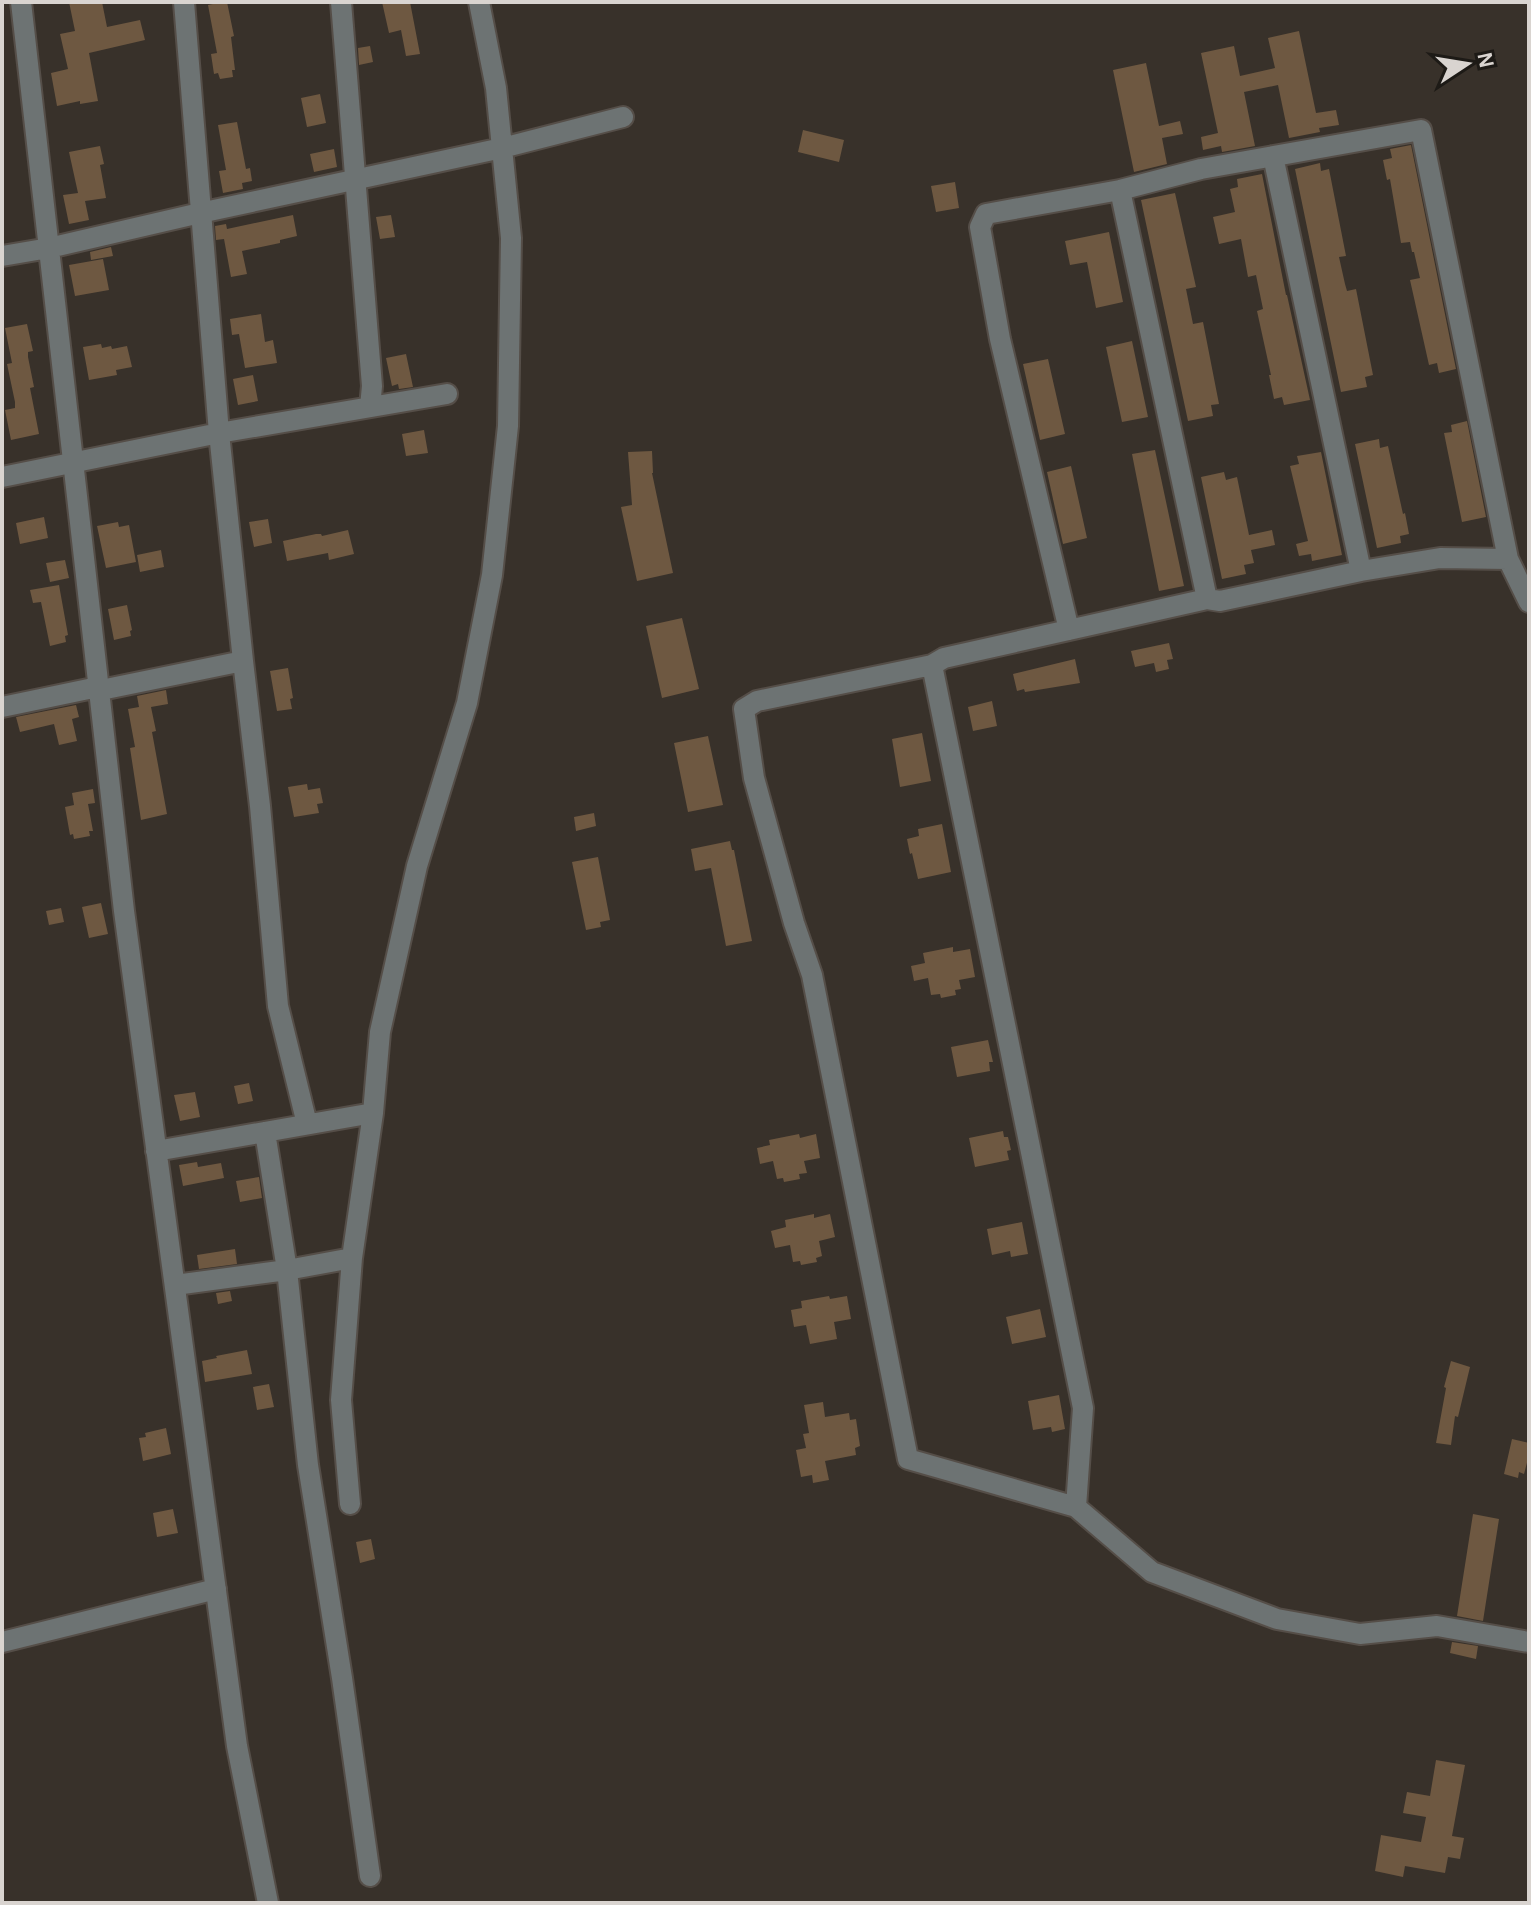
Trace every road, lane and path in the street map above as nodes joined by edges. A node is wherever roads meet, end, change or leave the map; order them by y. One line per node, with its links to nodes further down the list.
1 (21, 2): 11 (street)
2 (184, 2): 10 (street)
3 (341, 2): 8 (street)
4 (479, 2): 6 (street)
5 (623, 117): 6 (street)
6 (502, 148): 8 (street); 27 (street)
7 (1273, 156): 9 (street); 18 (street); 19 (street)
8 (355, 180): 10 (street); 14 (street)
9 (1120, 190): 20 (street); 22 (street)
10 (200, 213): 11 (street); 15 (street)
11 (48, 247): 12 (street); 16 (street)
12 (2, 256)
13 (447, 394): 14 (street)
14 (370, 407): 15 (street)
15 (219, 433): 16 (street); 23 (street)
16 (73, 464): 17 (street); 25 (street)
17 (2, 477)
18 (1508, 559): 19 (street); 21 (street)
19 (1361, 571): 20 (street)
20 (1207, 599): 22 (street)
21 (1529, 602)
22 (1069, 630): 24 (street)
23 (243, 661): 25 (street); 28 (street)
24 (932, 665): 35 (street); 35 (street)
25 (98, 687): 26 (street); 30 (street)
26 (2, 707)
27 (373, 1113): 28 (street); 31 (street)
28 (307, 1124): 29 (street)
29 (265, 1132): 30 (street); 32 (street)
30 (156, 1151): 33 (street)
31 (352, 1258): 32 (street); 34 (street)
32 (287, 1270): 33 (street); 39 (street)
33 (175, 1285): 36 (street)
34 (350, 1504)
35 (1076, 1507): 38 (street)
36 (216, 1589): 37 (street); 40 (street)
37 (2, 1642)
38 (1529, 1642)
39 (370, 1876)
40 (268, 1903)

